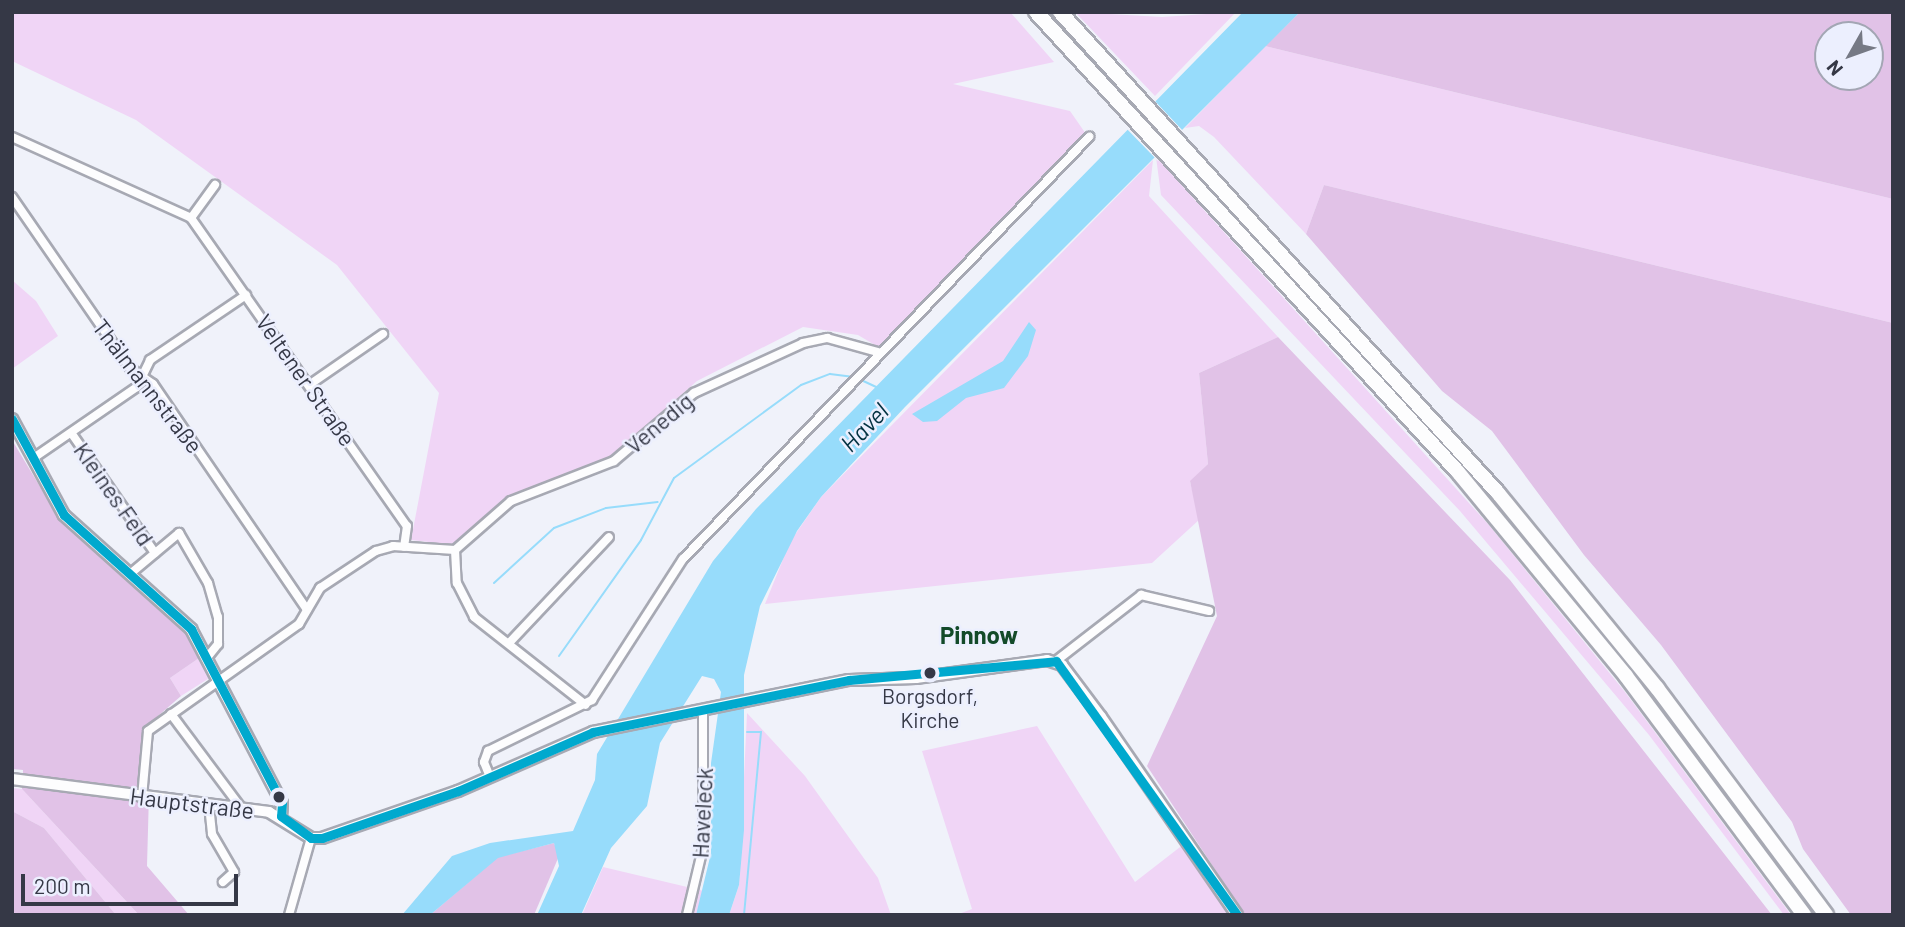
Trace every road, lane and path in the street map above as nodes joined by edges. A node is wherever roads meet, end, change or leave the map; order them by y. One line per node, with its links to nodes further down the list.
1 (1036, 12): 41 (highway)
2 (1060, 12): 42 (highway)
3 (12, 137): 7 (street)
4 (1089, 137): 10 (street)
5 (215, 185): 7 (street)
6 (12, 197): 11 (street, Thälmannstraße)
7 (191, 218): 8 (street, Veltener Straße)
8 (246, 295): 11 (street, Kleines Feld); 12 (street, Veltener Straße)
9 (383, 334): 12 (street)
10 (878, 352): 18 (street, Venedig); 27 (street)
11 (142, 374): 14 (street, Kleines Feld); 21 (street, Thälmannstraße)
12 (309, 385): 17 (street, Veltener Straße)
13 (12, 419): 15 (street)
14 (72, 435): 15 (street, Kleines Feld); 19 (street, Kleines Feld)
15 (35, 457): 20 (street)
16 (609, 537): 23 (street)
17 (404, 547): 18 (street); 21 (street)
18 (455, 550): 23 (street)
19 (155, 553): 20 (street, Kleines Feld); 24 (street, Kleines Feld)
20 (130, 574): 24 (street)
21 (307, 610): 26 (street)
22 (1209, 611): 25 (street)
23 (510, 642): 27 (street)
24 (209, 655): 26 (street)
25 (1056, 661): 28 (main road); 40 (main road)
26 (222, 679): 29 (street); 35 (street)
27 (586, 705): 30 (street)
28 (703, 709): 30 (main road); 39 (street, Haveleck)
29 (171, 714): 32 (street); 34 (street)
30 (490, 777): 36 (main road)
31 (12, 779): 32 (main road, Hauptstraße)
32 (142, 797): 33 (main road, Hauptstraße)
33 (209, 805): 34 (main road, Hauptstraße); 37 (street)
34 (242, 808): 35 (main road, Hauptstraße)
35 (281, 816): 36 (main road, Hauptstraße)
36 (311, 838): 38 (street)
37 (223, 882)
38 (289, 915)
39 (687, 915)
40 (1237, 915)
41 (1804, 915)
42 (1826, 915)

